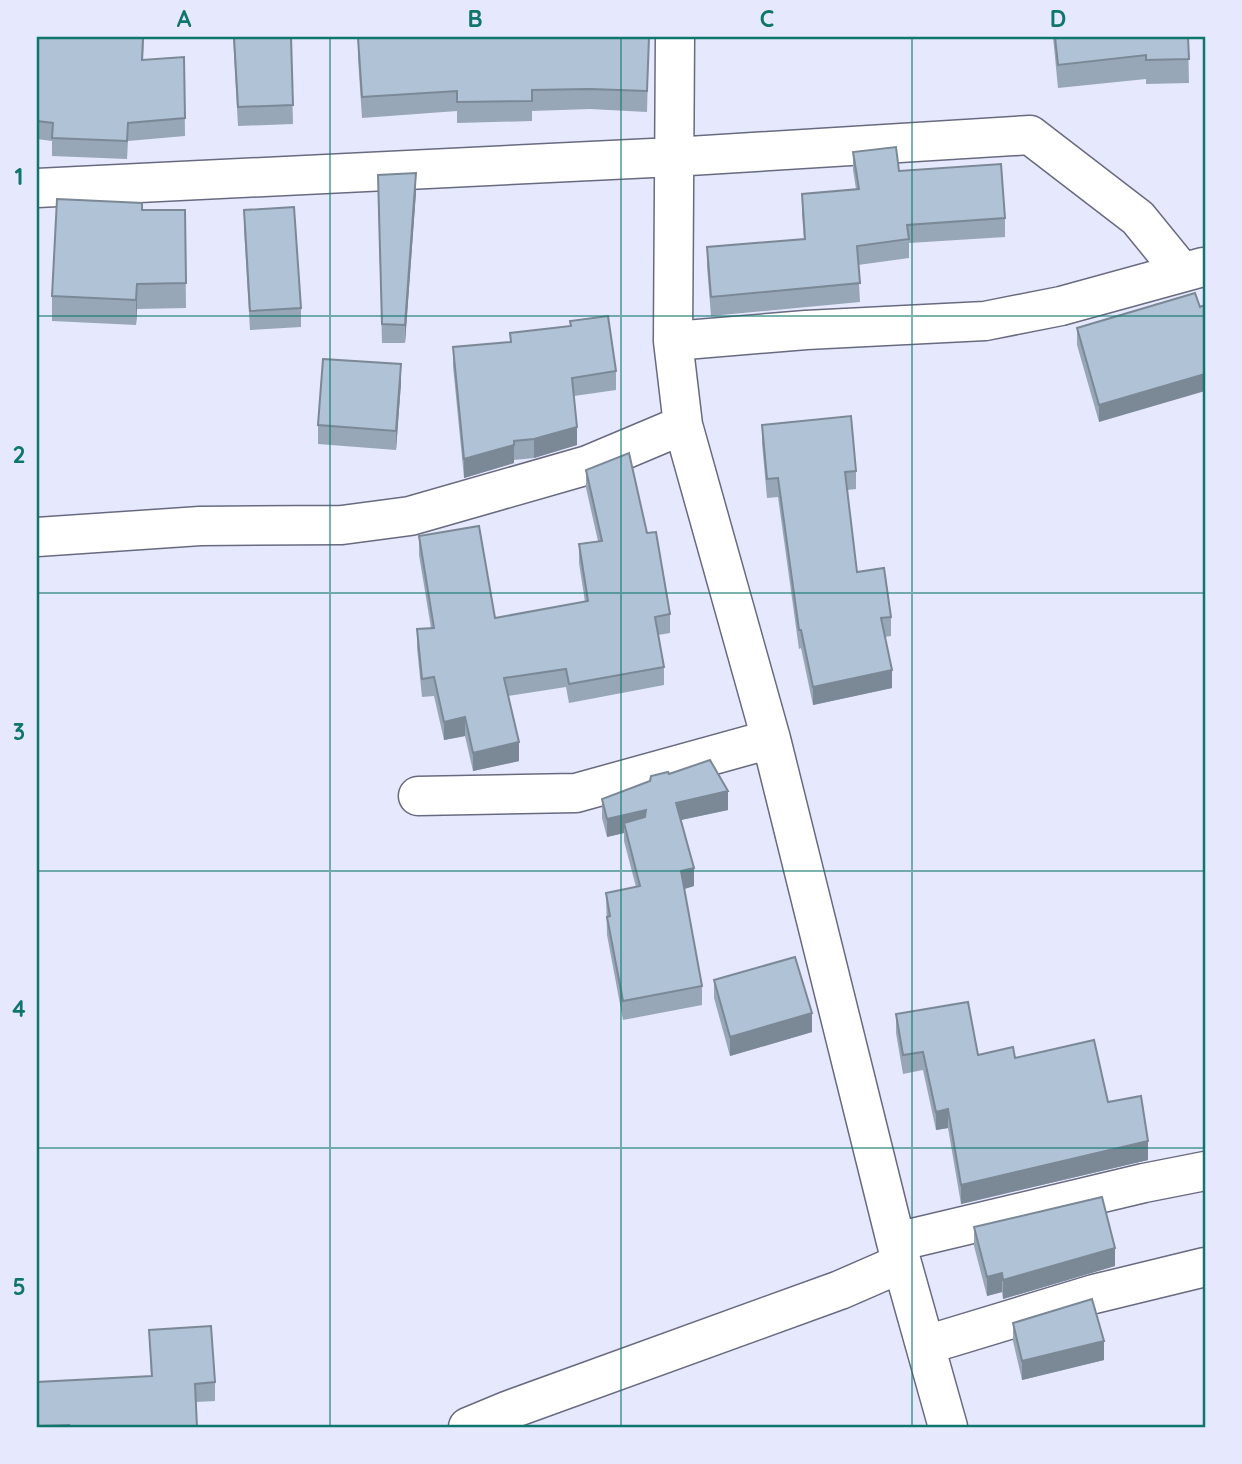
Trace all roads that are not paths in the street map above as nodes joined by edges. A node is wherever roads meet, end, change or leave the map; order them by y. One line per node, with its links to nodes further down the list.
1 (675, 37): 2 (street)
2 (673, 157): 3 (street); 4 (street); 5 (street)
3 (37, 188)
4 (1193, 269): 5 (street)
5 (673, 341): 6 (street)
6 (683, 425): 7 (street); 8 (street)
7 (37, 537)
8 (771, 739): 9 (street); 11 (street)
9 (418, 796)
10 (1205, 1171): 11 (street)
11 (899, 1252): 13 (street); 14 (street)
12 (1205, 1266): 13 (street)
13 (926, 1345): 15 (street)
14 (468, 1427)
15 (948, 1427)

